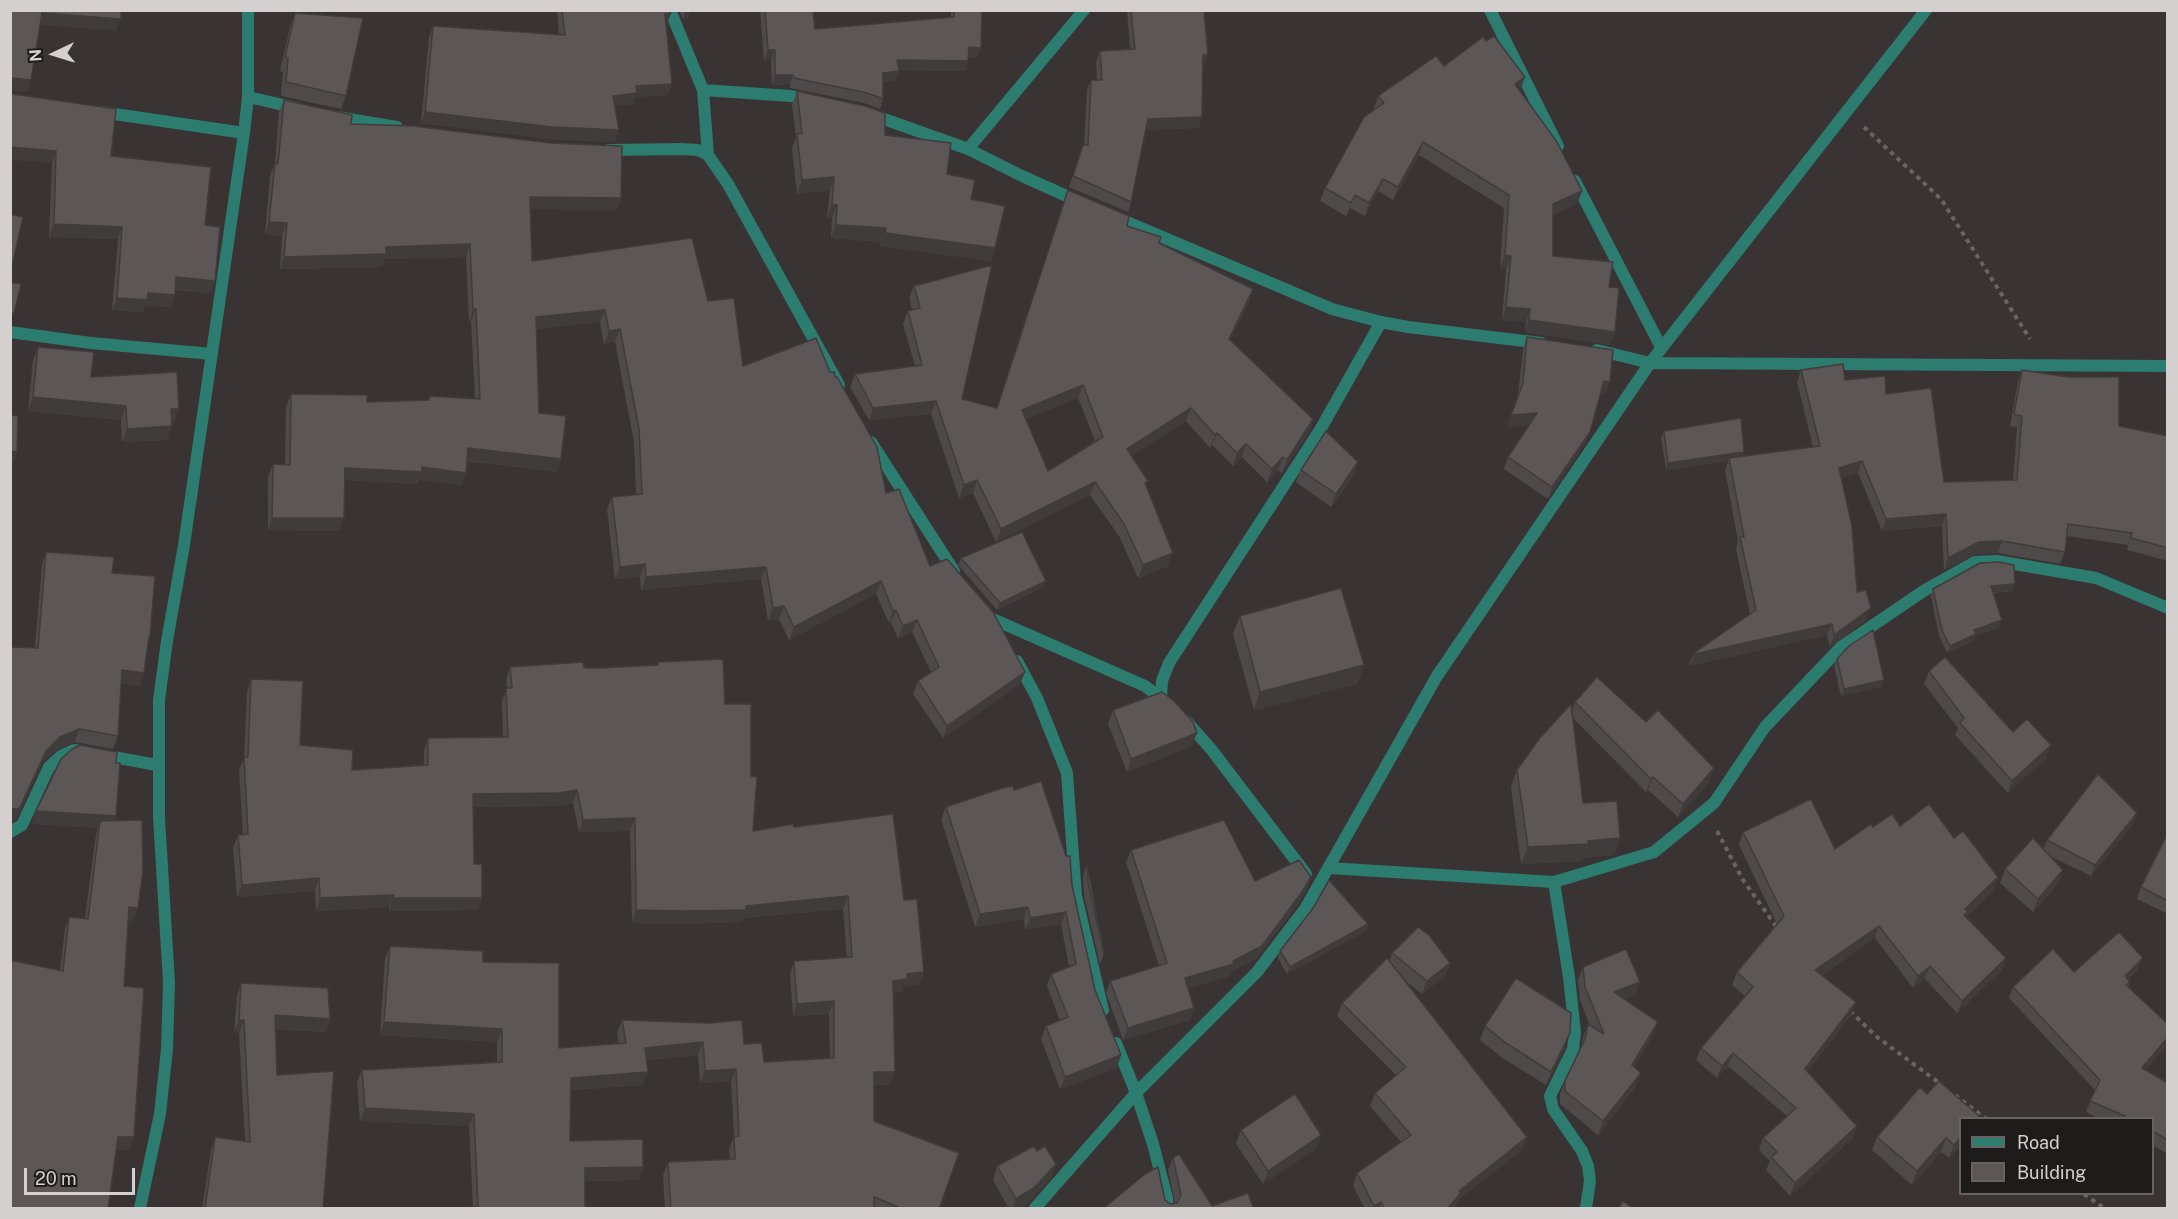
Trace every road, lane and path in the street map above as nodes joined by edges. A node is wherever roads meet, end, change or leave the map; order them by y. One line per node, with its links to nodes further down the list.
1 (248, 10): 7 (street)
2 (1084, 10): 17 (street)
3 (1490, 10): 18 (street)
4 (1926, 10): 11 (street)
5 (675, 13): 6 (street)
6 (703, 90): 8 (street); 19 (street)
7 (248, 97): 10 (street); 15 (street)
8 (821, 102)
9 (92, 110): 15 (street)
10 (304, 110)
11 (1849, 110): 25 (street); 28 (path)
12 (862, 111): 17 (street)
13 (326, 115): 14 (street)
14 (405, 129)
15 (244, 133): 26 (street)
16 (592, 149): 19 (street)
17 (968, 149): 21 (street)
18 (1561, 154)
19 (708, 156): 30 (street)
20 (1571, 174): 25 (street)
21 (1381, 322): 23 (street); 34 (street)
22 (10, 332): 26 (street)
23 (1548, 344)
24 (1583, 348): 27 (street)
25 (1661, 348): 27 (street)
26 (212, 354): 35 (street)
27 (1650, 363): 28 (street); 38 (street)
28 (2046, 365): 29 (street)
29 (2168, 366)
30 (843, 392)
31 (866, 434): 32 (street)
32 (960, 579)
33 (2168, 608): 36 (street)
34 (1161, 698): 40 (street); 43 (street)
35 (157, 765): 37 (street); 46 (street)
36 (1706, 810): 39 (street); 41 (path)
37 (10, 832)
38 (1329, 868): 39 (street); 40 (street)
39 (1554, 882): 49 (street)
40 (1317, 889): 43 (street)
41 (1782, 935)
42 (1842, 1004): 44 (path)
43 (1136, 1093): 47 (street); 48 (street)
44 (1982, 1117)
45 (2086, 1195): 50 (path)
46 (140, 1209)
47 (1035, 1209)
48 (1168, 1209)
49 (1586, 1209)
50 (2104, 1209)

